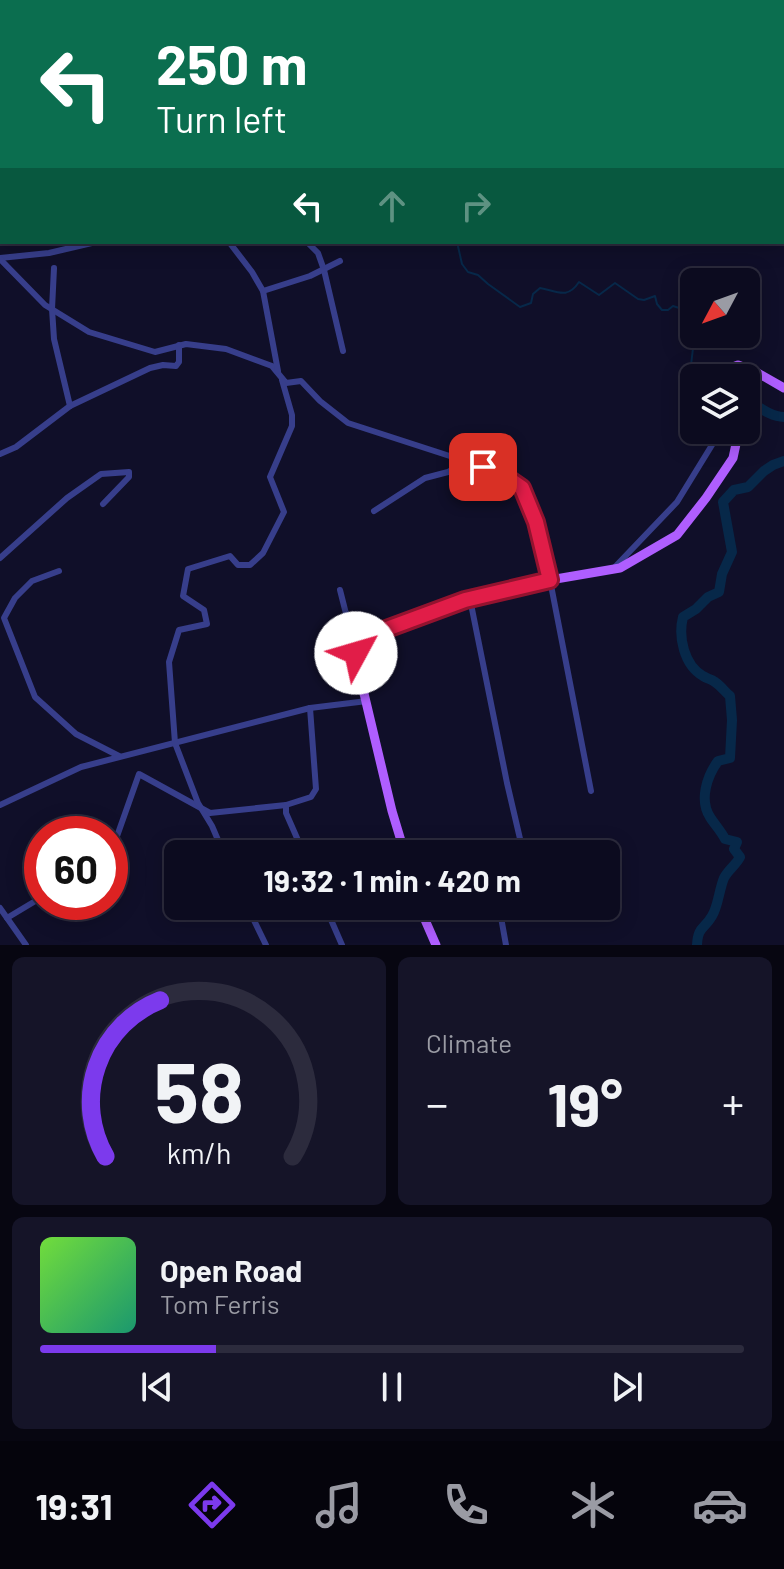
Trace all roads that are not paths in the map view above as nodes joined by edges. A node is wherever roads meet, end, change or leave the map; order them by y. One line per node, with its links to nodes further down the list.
1 (231, 244): 8 (street)
2 (309, 244): 7 (street)
3 (71, 245): 4 (street)
4 (0, 258): 9 (street)
5 (340, 261): 7 (street)
6 (54, 268): 9 (street)
7 (324, 270): 8 (street); 11 (street)
8 (263, 291): 13 (street)
9 (52, 309): 10 (street); 15 (street)
10 (179, 345): 13 (street); 15 (street)
11 (343, 351)
12 (760, 374): 14 (main road)
13 (280, 376): 19 (street); 31 (street)
14 (784, 388)
15 (70, 406): 18 (street)
16 (713, 444): 23 (street)
17 (736, 444): 23 (main road)
18 (0, 454)
19 (467, 462): 21 (street); 25 (street)
20 (103, 504): 22 (street)
21 (374, 511)
22 (0, 558)
23 (612, 570): 25 (main road)
24 (59, 571): 32 (street)
25 (550, 580): 27 (main road); 33 (street)
26 (340, 590): 28 (street)
27 (470, 599): 28 (main road); 41 (street)
28 (356, 653): 29 (main road)
29 (367, 701): 30 (street); 40 (main road)
30 (310, 708): 31 (street); 35 (street)
31 (175, 743): 32 (street); 36 (street)
32 (120, 756): 34 (street)
33 (591, 791)
34 (0, 805)
35 (286, 805): 36 (street); 39 (street)
36 (203, 810): 37 (street); 38 (street)
37 (124, 816)
38 (217, 840)
39 (298, 840)
40 (401, 840)
41 (520, 840)
42 (0, 908): 44 (street)
43 (24, 908): 44 (street)
44 (7, 918): 49 (street)
45 (254, 920): 50 (street)
46 (331, 920): 51 (street)
47 (425, 920): 52 (main road)
48 (502, 920): 53 (street)
49 (26, 945)
50 (266, 945)
51 (342, 945)
52 (436, 945)
53 (506, 945)

